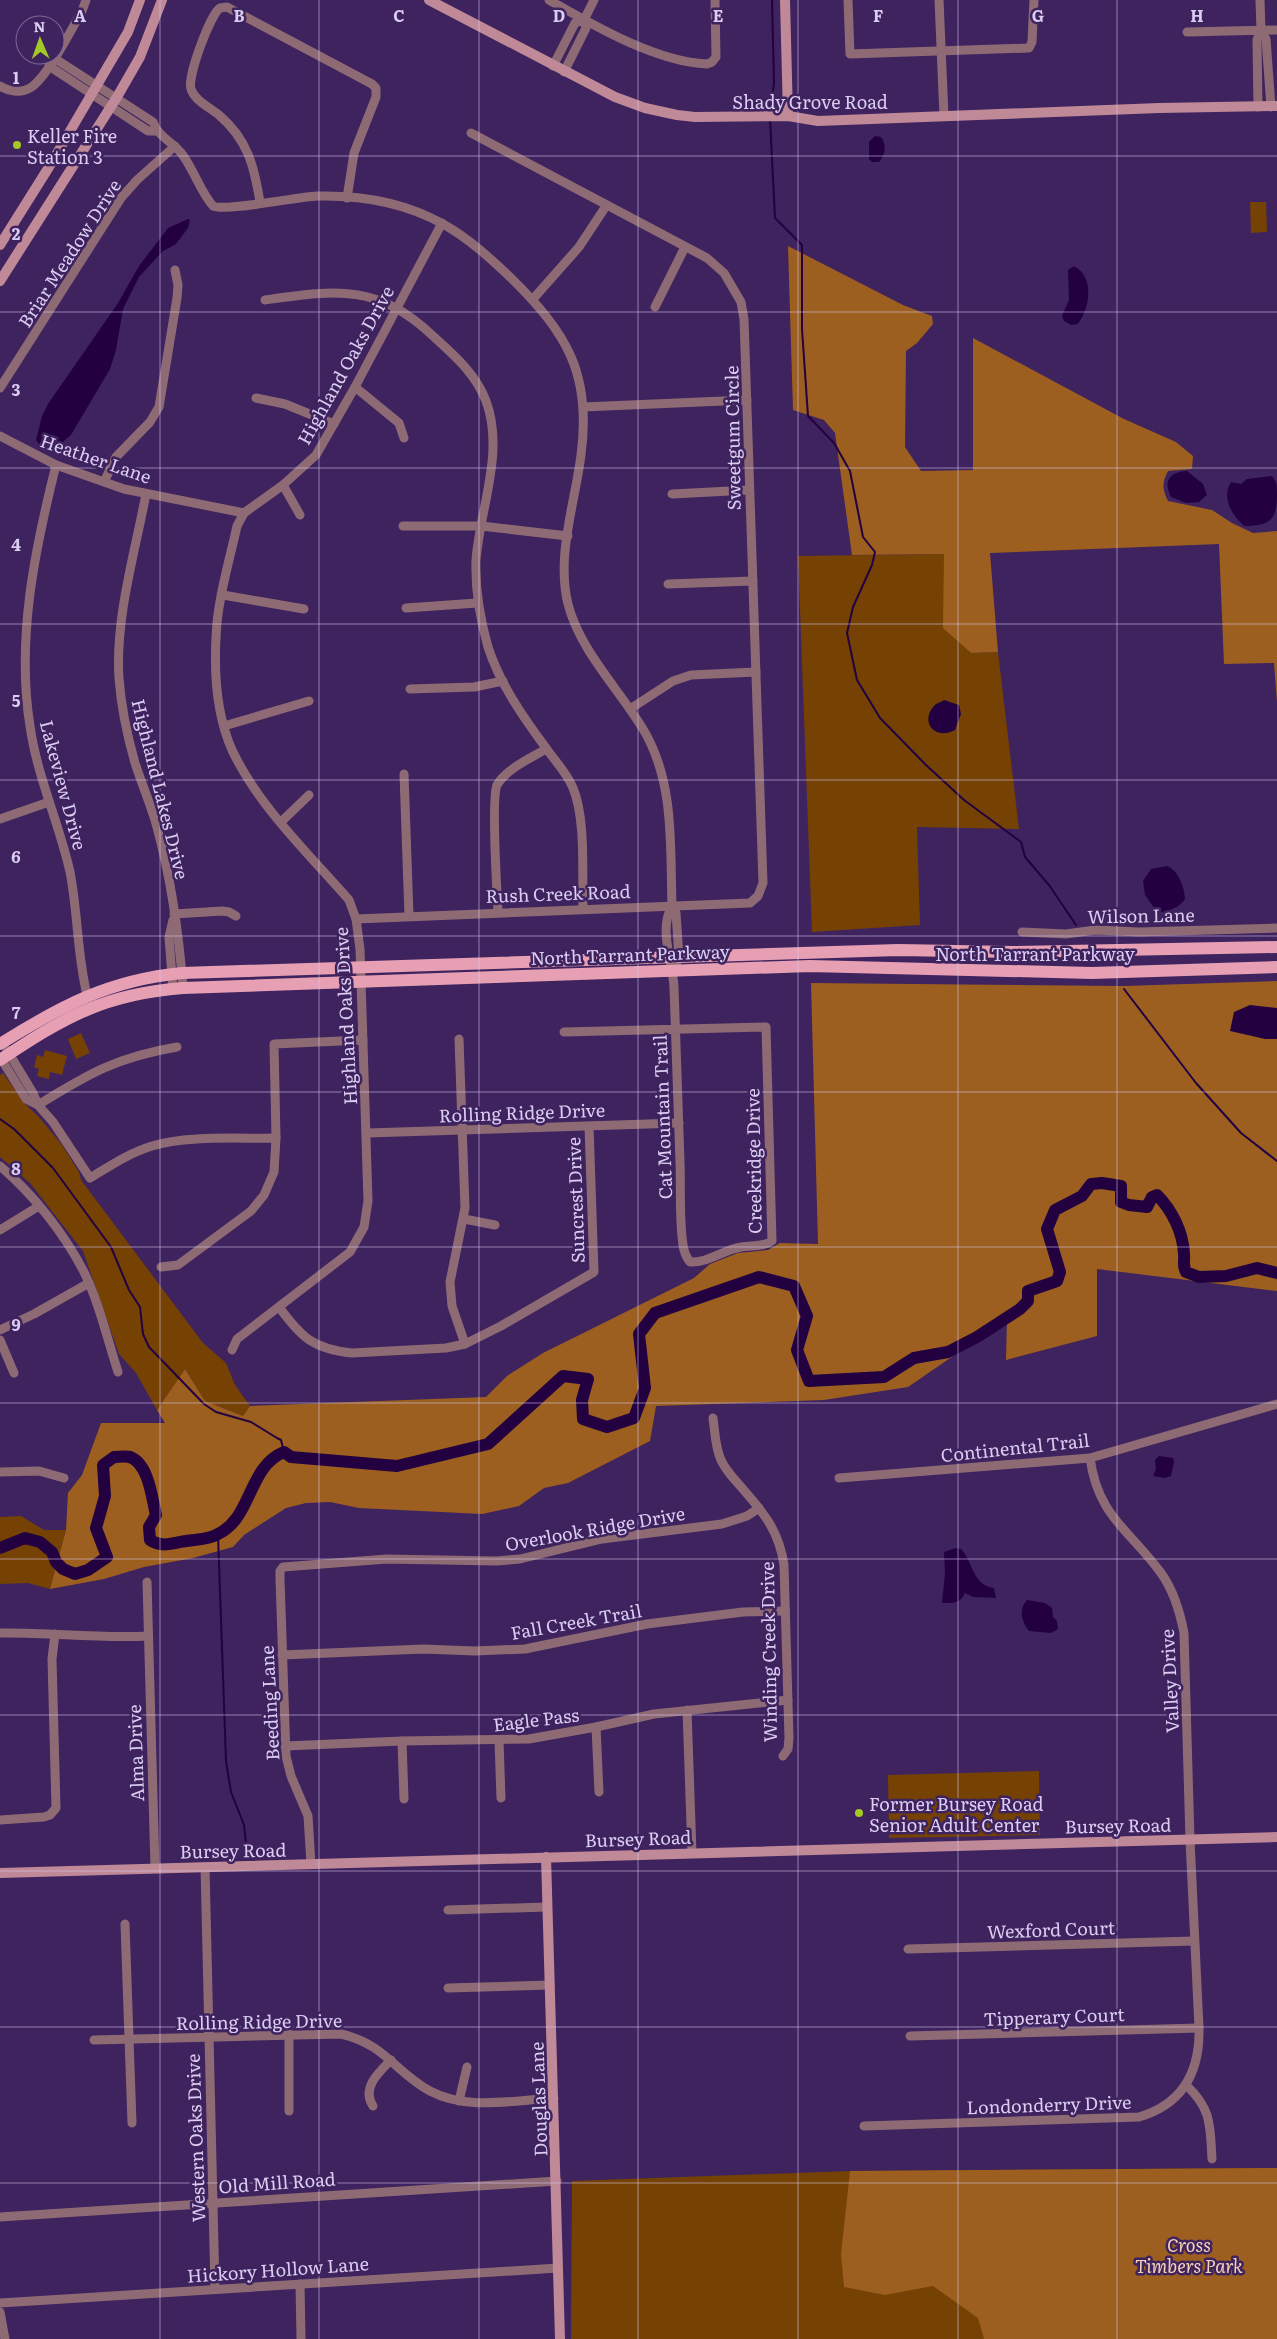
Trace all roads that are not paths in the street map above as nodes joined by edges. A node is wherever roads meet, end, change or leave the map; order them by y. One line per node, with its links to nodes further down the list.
1 (86, 0): 17 (street)
2 (140, 0): 24 (street)
3 (162, 0): 25 (street)
4 (429, 0): 21 (street, Shady Grove Road)
5 (548, 0): 13 (street)
6 (594, 0): 13 (street)
7 (715, 0): 13 (street)
8 (785, 0): 28 (street)
9 (848, 0): 18 (street)
10 (939, 0): 18 (street)
11 (1034, 0): 18 (street)
12 (1260, 0): 14 (street)
13 (584, 20): 21 (street); 22 (street)
14 (1261, 30): 15 (street); 16 (street); 26 (street); 27 (street)
15 (1277, 30)
16 (1187, 32)
17 (65, 40)
18 (941, 50): 29 (street)
19 (63, 65): 24 (street, Cat Mountain Trail)
20 (49, 66): 23 (street); 24 (street, Cat Mountain Trail)
21 (553, 66): 22 (street, Shady Grove Road)
22 (564, 72): 28 (street, Shady Grove Road)
23 (0, 86)
24 (94, 89): 25 (street, Cat Mountain Trail); 36 (street)
25 (115, 102): 31 (street, Cat Mountain Trail); 39 (street)
26 (1258, 107): 27 (street, Shady Grove Road); 29 (street, Shady Grove Road)
27 (1274, 107)
28 (783, 116): 29 (street, Shady Grove Road)
29 (944, 116)
30 (471, 133): 34 (street, Sweetgum Circle)
31 (175, 146): 33 (street, Cat Mountain Trail); 45 (street, Briar Meadow Drive)
32 (347, 198): 33 (street, Cat Mountain Trail); 33 (street); 35 (street, Cat Mountain Trail)
33 (260, 202)
34 (606, 206): 37 (street, Sweetgum Circle); 40 (street)
35 (442, 223): 40 (street, Cat Mountain Trail); 42 (street, Highland Oaks Drive)
36 (0, 245)
37 (685, 247): 43 (street); 47 (street, Sweetgum Circle)
38 (175, 270): 53 (street)
39 (0, 281)
40 (533, 299): 48 (street, Cat Mountain Trail)
41 (265, 300): 42 (street)
42 (397, 307): 44 (street, Highland Oaks Drive); 61 (street)
43 (656, 307)
44 (355, 387): 49 (street, Highland Oaks Drive); 51 (street)
45 (0, 388)
46 (256, 398): 49 (street)
47 (746, 400): 48 (street); 55 (street, Sweetgum Circle)
48 (583, 407): 62 (street, Cat Mountain Trail)
49 (334, 424): 54 (street, Highland Oaks Drive)
50 (0, 436): 52 (street, Heather Lane)
51 (404, 438)
52 (56, 465): 53 (street, Heather Lane); 78 (street, Lakeview Drive)
53 (104, 482): 56 (street, Heather Lane)
54 (282, 485): 58 (street, Highland Oaks Drive); 59 (street)
55 (749, 490): 57 (street); 63 (street, Sweetgum Circle)
56 (146, 494): 58 (street, Heather Lane); 85 (street, Highland Lakes Drive)
57 (672, 494)
58 (244, 513): 65 (street, Highland Oaks Drive)
59 (300, 515)
60 (403, 526): 61 (street)
61 (481, 526): 62 (street); 66 (street)
62 (568, 536): 73 (street, Cat Mountain Trail)
63 (753, 581): 64 (street); 69 (street, Sweetgum Circle)
64 (668, 584)
65 (223, 595): 67 (street); 74 (street, Highland Oaks Drive)
66 (478, 603): 68 (street); 70 (street)
67 (304, 608)
68 (406, 608)
69 (756, 672): 73 (street); 81 (street, Sweetgum Circle)
70 (503, 681): 71 (street); 75 (street)
71 (410, 689)
72 (309, 701): 74 (street)
73 (630, 709): 82 (street, Cat Mountain Trail)
74 (224, 726): 80 (street, Highland Oaks Drive)
75 (546, 748): 83 (street); 84 (street)
76 (404, 774): 87 (street)
77 (309, 795): 80 (street)
78 (49, 802): 79 (street); 101 (street, Lakeview Drive)
79 (0, 819)
80 (281, 822): 88 (street, Highland Oaks Drive)
81 (758, 896): 82 (street, Rush Creek Road)
82 (672, 906): 83 (street, Rush Creek Road); 94 (street, Cat Mountain Trail)
83 (583, 908): 84 (street, Rush Creek Road)
84 (498, 912): 87 (street, Rush Creek Road)
85 (174, 914): 86 (street); 98 (street, Highland Lakes Drive)
86 (236, 916)
87 (409, 916): 88 (street, Rush Creek Road)
88 (356, 918): 95 (street, Highland Oaks Drive)
89 (1277, 928): 90 (street, Wilson Lane)
90 (1260, 929): 91 (street, Wilson Lane); 92 (street)
91 (1022, 932)
92 (1260, 947): 93 (main road, North Tarrant Parkway); 94 (main road, North Tarrant Parkway)
93 (1277, 947)
94 (674, 957): 95 (main road, North Tarrant Parkway); 97 (street, Cat Mountain Trail)
95 (361, 967): 98 (main road, North Tarrant Parkway); 99 (street, Highland Oaks Drive)
96 (1277, 967): 97 (main road, North Tarrant Parkway)
97 (674, 970): 99 (main road, North Tarrant Parkway); 102 (street, Cat Mountain Trail)
98 (177, 974): 100 (street, Highland Lakes Drive); 101 (main road, North Tarrant Parkway)
99 (361, 981): 100 (main road, North Tarrant Parkway); 105 (street, Highland Oaks Drive)
100 (178, 988): 107 (main road, North Tarrant Parkway)
101 (87, 995): 107 (main road, North Tarrant Parkway)
102 (676, 1029): 103 (street); 109 (street, Cat Mountain Trail); 119 (street, Creekridge Drive)
103 (564, 1032)
104 (459, 1039): 111 (street)
105 (363, 1040): 112 (street, Highland Oaks Drive); 113 (street)
106 (177, 1048): 108 (street)
107 (2, 1053): 108 (street)
108 (38, 1105): 113 (street)
109 (679, 1123): 110 (street, Rolling Ridge Drive); 119 (street, Cat Mountain Trail)
110 (589, 1126): 111 (street, Rolling Ridge Drive); 125 (street, Suncrest Drive)
111 (462, 1130): 112 (street, Rolling Ridge Drive); 116 (street)
112 (367, 1133): 122 (street, Highland Oaks Drive)
113 (276, 1138): 120 (street)
114 (0, 1166): 115 (street)
115 (39, 1206): 118 (street); 121 (street)
116 (464, 1219): 117 (street); 125 (street)
117 (496, 1225)
118 (0, 1230)
119 (690, 1262)
120 (161, 1267)
121 (89, 1283): 123 (street); 127 (street)
122 (279, 1307): 125 (street); 126 (street, Highland Oaks Drive)
123 (0, 1330)
124 (0, 1340): 128 (street)
125 (466, 1344)
126 (232, 1350)
127 (118, 1372)
128 (14, 1373)
129 (1277, 1404): 131 (street, Continental Trail)
130 (713, 1418): 135 (street, Winding Creek Drive)
131 (1090, 1458): 134 (street, Continental Trail); 155 (street, Valley Drive)
132 (0, 1472): 133 (street)
133 (64, 1478)
134 (839, 1478)
135 (759, 1508): 136 (street, Overlook Ridge Drive); 138 (street, Winding Creek Drive)
136 (284, 1566): 142 (street, Beeding Lane)
137 (147, 1582): 141 (street, Alma Drive)
138 (785, 1611): 142 (street, Fall Creek Trail); 143 (street, Winding Creek Drive)
139 (0, 1634): 140 (street)
140 (55, 1634): 141 (street); 153 (street)
141 (148, 1636): 160 (street, Alma Drive)
142 (282, 1655): 148 (street, Beeding Lane)
143 (788, 1700): 144 (street, Eagle Pass); 149 (street, Winding Creek Drive)
144 (687, 1710): 145 (street, Eagle Pass); 156 (street)
145 (596, 1727): 147 (street, Eagle Pass); 150 (street)
146 (402, 1741): 147 (street, Eagle Pass); 148 (street, Eagle Pass); 152 (street)
147 (499, 1741): 151 (street)
148 (285, 1746): 158 (street, Beeding Lane)
149 (783, 1756)
150 (599, 1792)
151 (501, 1798)
152 (404, 1799)
153 (0, 1820)
154 (1277, 1838): 155 (street, Bursey Road)
155 (1190, 1840): 156 (street, Bursey Road); 165 (street, Londonderry Drive)
156 (692, 1853): 157 (street, Bursey Road)
157 (546, 1857): 158 (street, Bursey Road); 162 (street, Douglas Lane)
158 (311, 1864): 159 (street, Bursey Road)
159 (205, 1867): 160 (street, Bursey Road); 172 (street, Western Oaks Drive)
160 (155, 1868): 161 (street, Bursey Road)
161 (0, 1873)
162 (547, 1907): 163 (street); 167 (street, Douglas Lane)
163 (448, 1910)
164 (125, 1924): 174 (street)
165 (1194, 1941): 166 (street, Wexford Court); 169 (street, Londonderry Drive)
166 (908, 1949)
167 (550, 1985): 168 (street); 178 (street, Douglas Lane)
168 (448, 1988)
169 (1199, 2028): 171 (street, Tipperary Court); 177 (street, Londonderry Drive)
170 (289, 2034): 172 (street, Rolling Ridge Drive); 175 (street, Rolling Ridge Drive); 181 (street)
171 (910, 2036)
172 (208, 2037): 174 (street, Rolling Ridge Drive); 186 (street, Western Oaks Drive)
173 (94, 2040): 174 (street, Rolling Ridge Drive)
174 (129, 2040): 182 (street)
175 (391, 2060): 179 (street, Rolling Ridge Drive); 180 (street)
176 (466, 2067): 179 (street)
177 (1186, 2085): 183 (street, Londonderry Drive); 184 (street)
178 (554, 2098): 179 (street, Rolling Ridge Drive); 185 (street, Douglas Lane)
179 (459, 2101)
180 (374, 2106)
181 (289, 2111)
182 (132, 2123)
183 (864, 2126)
184 (1212, 2160)
185 (557, 2180): 186 (street, Old Mill Road); 188 (street, Douglas Lane)
186 (213, 2203): 187 (street, Old Mill Road); 190 (street, Western Oaks Drive)
187 (0, 2217)
188 (558, 2268): 189 (street, Hickory Hollow Lane); 195 (street, Douglas Lane)
189 (300, 2284): 190 (street, Hickory Hollow Lane); 194 (street)
190 (215, 2289): 191 (street, Hickory Hollow Lane)
191 (0, 2303)
192 (0, 2312): 193 (street)
193 (5, 2339)
194 (301, 2339)
195 (560, 2339)

